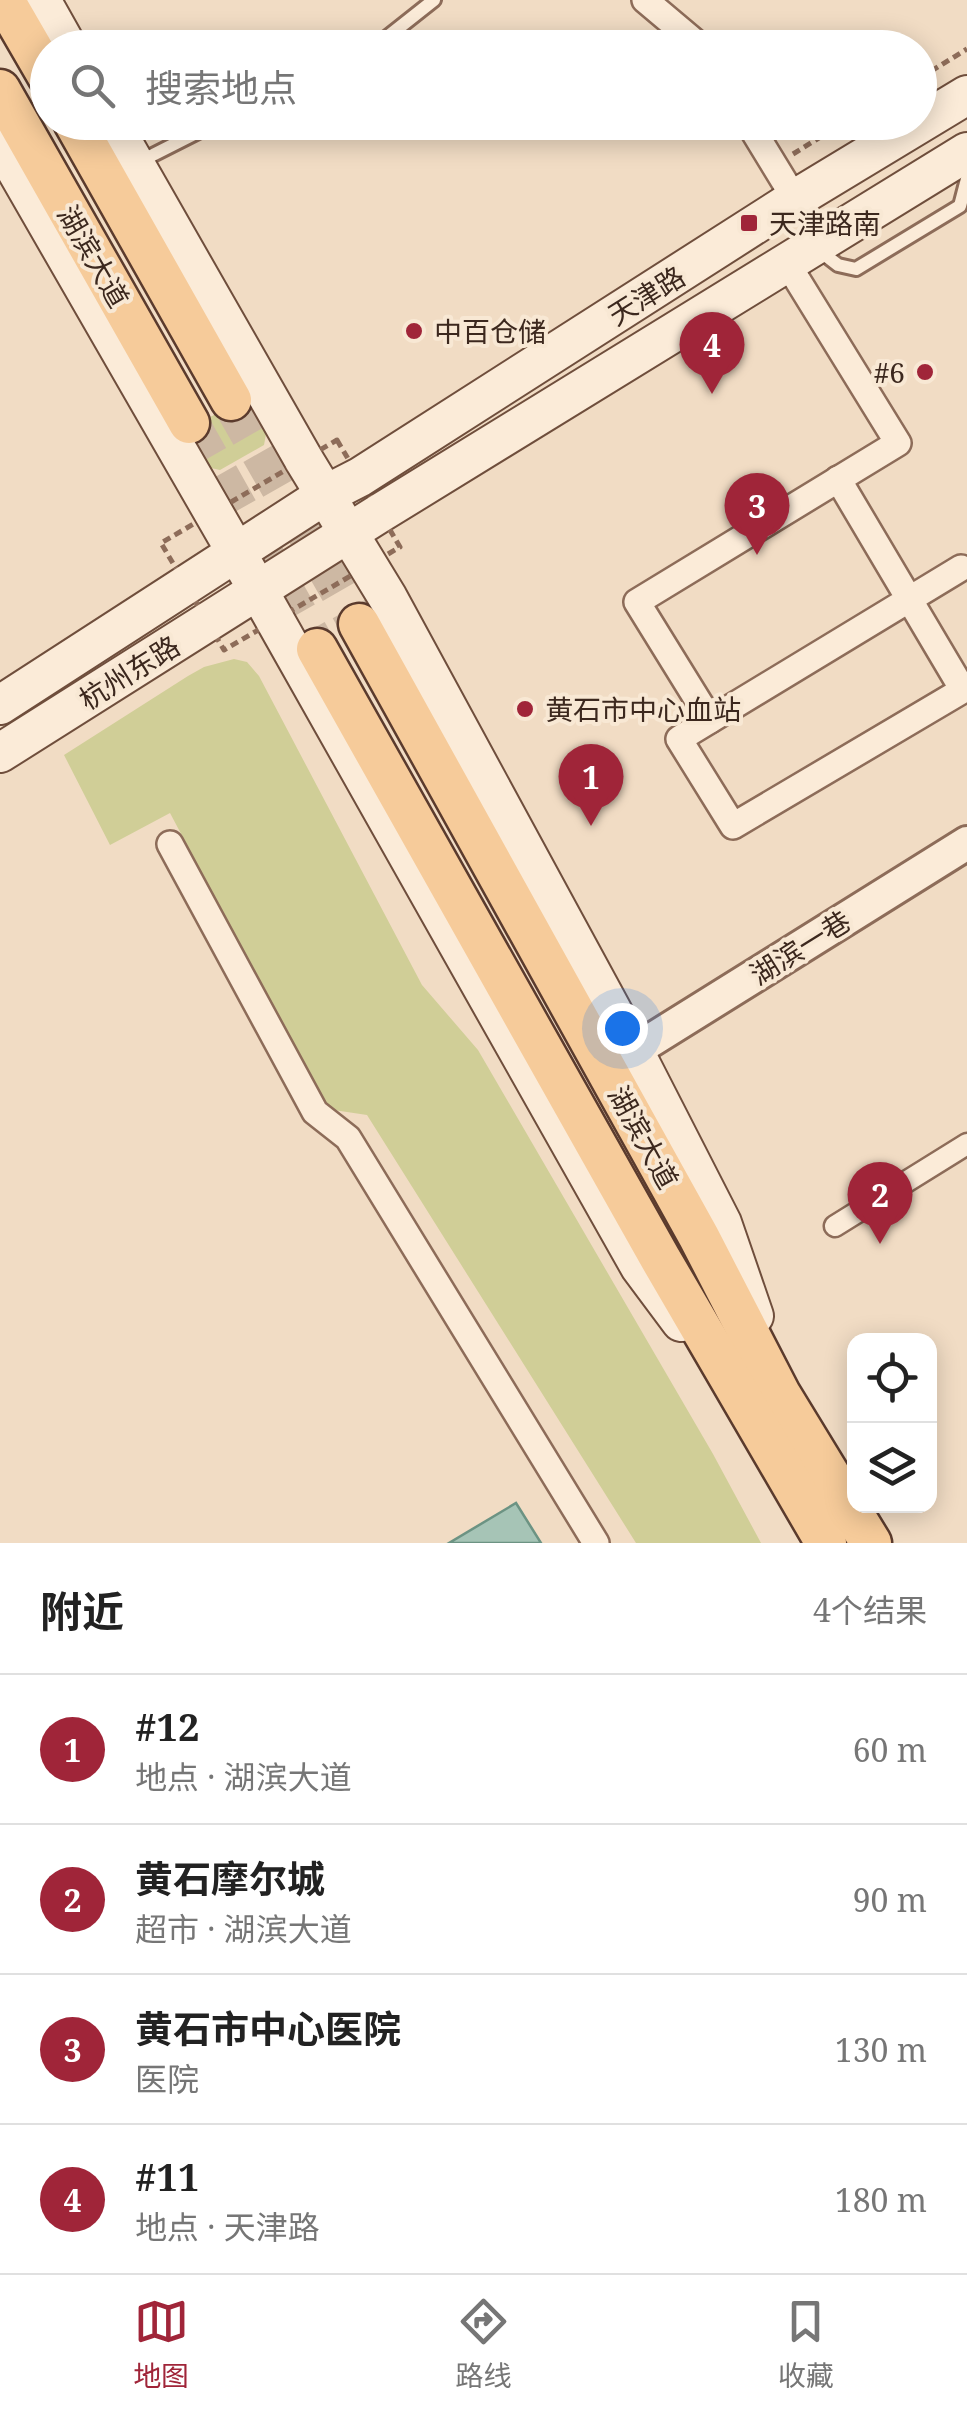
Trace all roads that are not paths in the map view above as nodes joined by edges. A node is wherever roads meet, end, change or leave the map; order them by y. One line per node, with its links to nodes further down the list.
1 (4, 0): 8 (main road)
2 (41, 0): 5 (main road)
3 (434, 0): 6 (lane)
4 (645, 0): 7 (street)
5 (58, 30)
6 (396, 30)
7 (681, 30)
8 (30, 45)
9 (0, 90): 23 (main road, 湖滨大道)
10 (967, 96): 11 (main road, 天津路)
11 (937, 114)
12 (84, 140): 22 (main road, 湖滨大道)
13 (121, 140): 18 (main road)
14 (182, 140): 18 (lane)
15 (759, 140): 20 (street)
16 (894, 140): 20 (main road, 天津路)
17 (0, 142): 27 (main road)
18 (135, 164): 25 (main road)
19 (966, 165): 21 (main road, 天津路)
20 (795, 199): 25 (main road, 天津路)
21 (801, 255): 24 (street); 26 (main road, 天津路)
22 (231, 400)
23 (189, 423)
24 (838, 480): 30 (street); 34 (street)
25 (325, 495): 26 (main road); 27 (main road, 天津路)
26 (348, 533): 29 (main road, 天津路); 38 (main road)
27 (235, 553): 29 (main road); 33 (main road, 杭州东路)
28 (961, 568): 30 (street)
29 (258, 590): 35 (main road, 杭州东路); 41 (main road)
30 (909, 599): 34 (street); 34 (street)
31 (359, 624): 41 (main road, 湖滨大道)
32 (317, 649): 41 (main road, 湖滨大道)
33 (0, 705)
34 (710, 720)
35 (0, 752)
36 (967, 843): 38 (street, 湖滨一巷)
37 (170, 844): 42 (street)
38 (634, 1051): 41 (main road)
39 (967, 1144): 40 (street)
40 (835, 1226)
41 (767, 1406): 43 (main road, 湖滨大道); 44 (main road, 湖滨大道)
42 (596, 1543)
43 (826, 1543)
44 (871, 1543)

